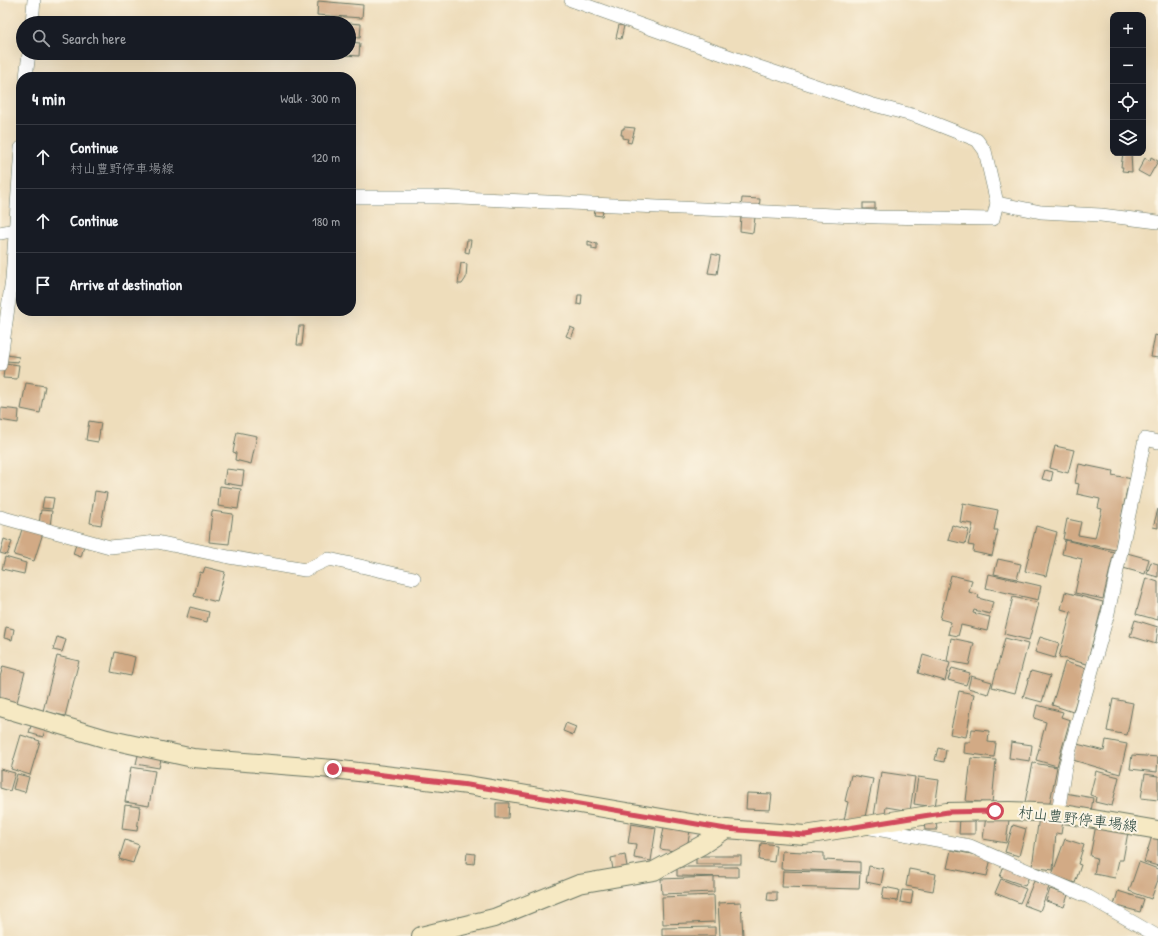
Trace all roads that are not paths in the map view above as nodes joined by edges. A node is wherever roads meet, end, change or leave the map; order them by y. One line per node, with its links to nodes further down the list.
1 (34, 0): 3 (street)
2 (570, 0): 7 (street)
3 (33, 16)
4 (28, 60): 5 (street)
5 (27, 72)
6 (356, 197): 7 (street)
7 (997, 203): 8 (street)
8 (1158, 222)
9 (16, 229): 10 (street)
10 (0, 233)
11 (16, 246): 12 (street)
12 (0, 365)
13 (1158, 442): 17 (street)
14 (0, 517): 15 (street)
15 (414, 578)
16 (0, 707): 19 (main road, 村山豊野停車場線)
17 (1058, 813): 18 (main road, 村山豊野停車場線); 20 (main road, 村山豊野停車場線)
18 (864, 826): 19 (main road, 村山豊野停車場線); 22 (street)
19 (726, 829): 21 (main road)
20 (1158, 830)
21 (421, 936)
22 (1156, 936)

